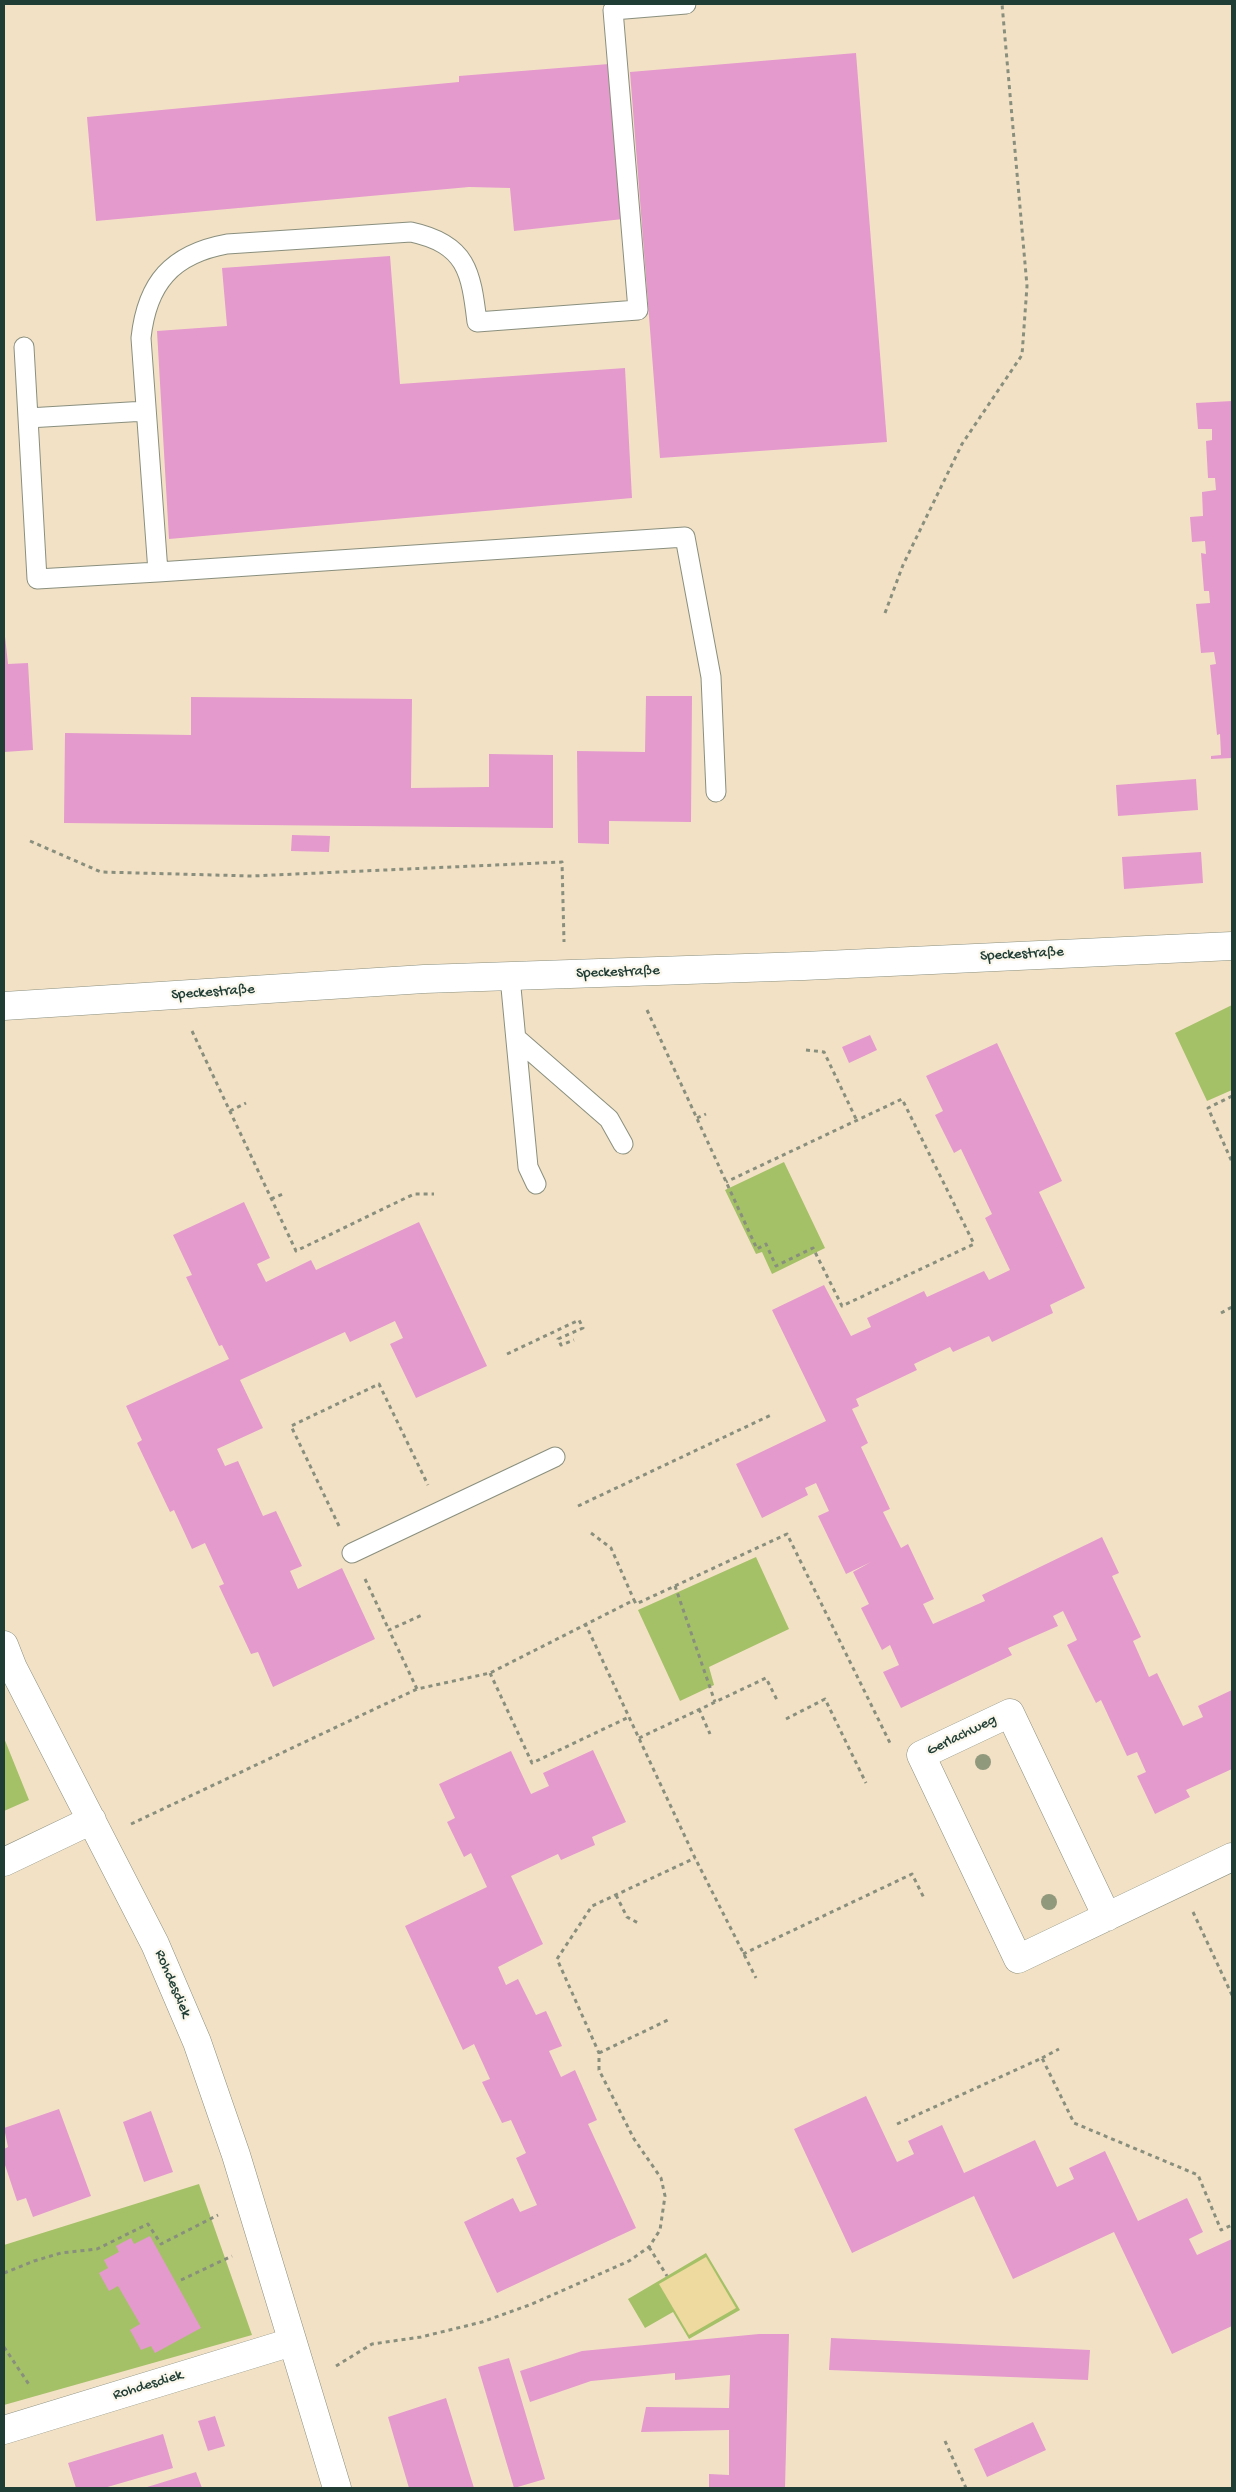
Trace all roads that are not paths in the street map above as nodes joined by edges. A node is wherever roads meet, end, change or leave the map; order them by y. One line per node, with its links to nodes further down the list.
1 (686, 4): 2 (lane)
2 (613, 7): 4 (lane)
3 (24, 347): 5 (lane)
4 (146, 411): 5 (lane); 6 (lane)
5 (28, 418): 6 (lane)
6 (158, 572): 7 (lane)
7 (716, 792)
8 (1232, 946): 9 (street, Speckestraße)
9 (510, 977): 10 (street, Speckestraße); 11 (lane)
10 (4, 1006)
11 (516, 1038): 12 (lane); 13 (lane)
12 (623, 1144)
13 (536, 1184)
14 (555, 1457): 15 (lane)
15 (352, 1553)
16 (4, 1645): 17 (street, Rohdesdiek)
17 (97, 1829): 19 (street); 21 (street, Rohdesdiek)
18 (1232, 1857): 20 (street, Gerlachweg)
19 (4, 1862)
20 (1107, 1917): 20 (street, Gerlachweg)
21 (292, 2342): 22 (street, Rohdesdiek); 23 (street, Rohdesdiek)
22 (4, 2430)
23 (337, 2488)

